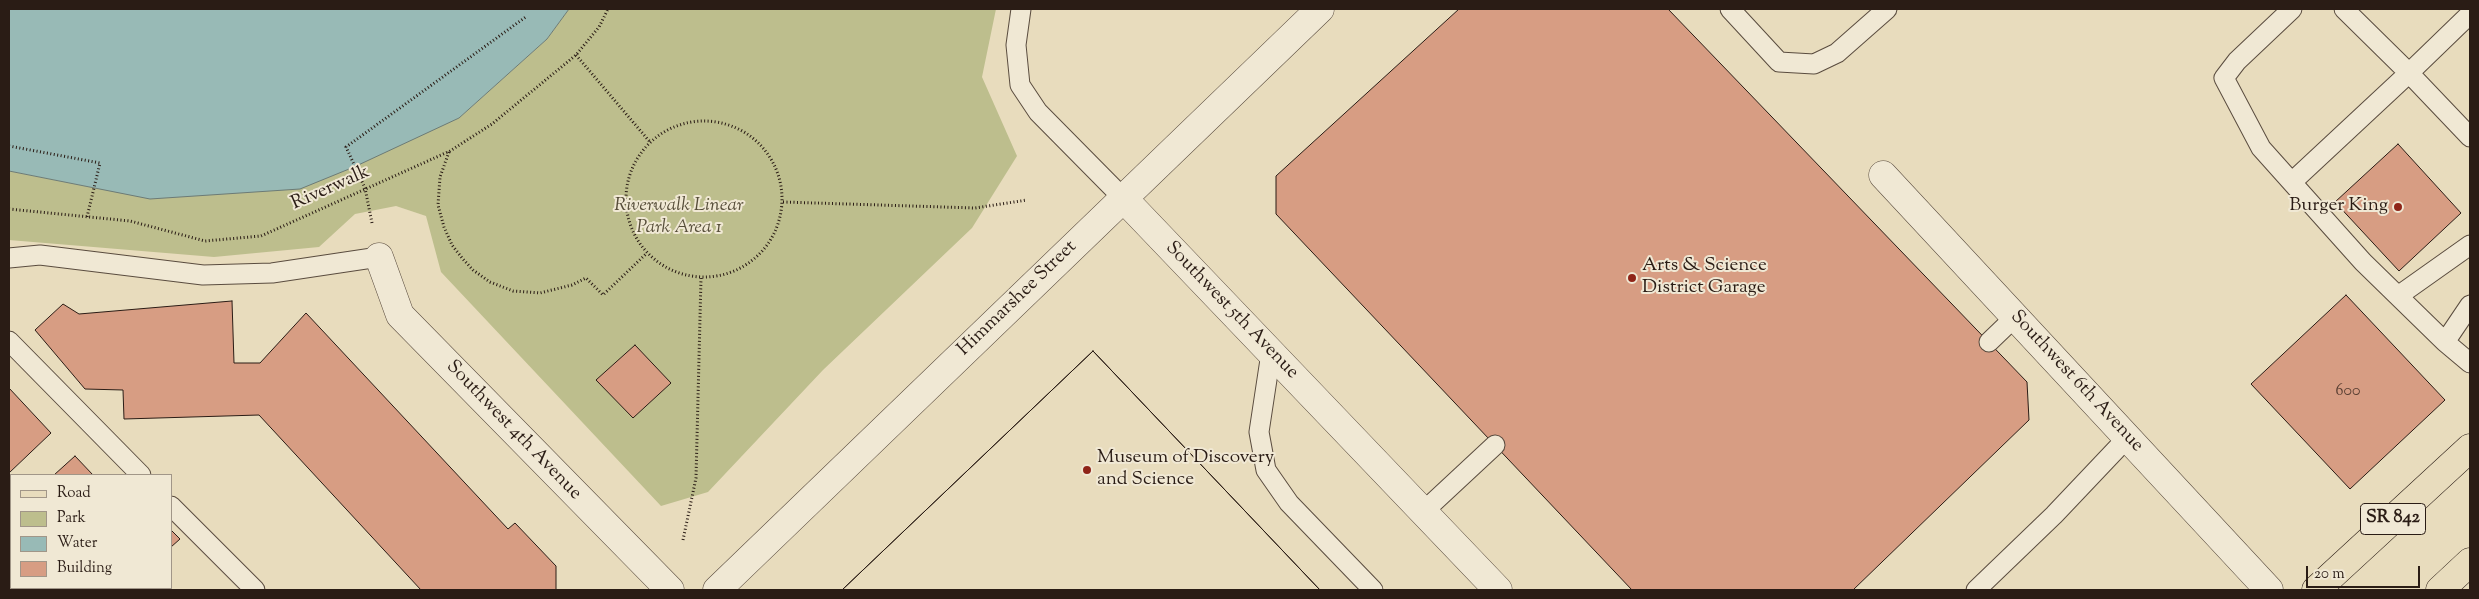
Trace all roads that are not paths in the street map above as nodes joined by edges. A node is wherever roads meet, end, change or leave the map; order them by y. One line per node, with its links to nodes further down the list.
1 (1021, 9): 12 (lane, Southwest 5th Avenue)
2 (1320, 9): 12 (street, Himmarshee Street)
3 (1730, 9): 4 (lane)
4 (1887, 9)
5 (2292, 9): 11 (lane)
6 (2344, 9): 8 (lane)
7 (2470, 14): 8 (lane)
8 (2409, 73): 9 (lane); 11 (lane)
9 (2470, 137)
10 (1883, 175): 18 (street, Southwest 6th Avenue)
11 (2292, 182): 16 (lane)
12 (1123, 198): 22 (street, Southwest 5th Avenue); 33 (street, Himmarshee Street)
13 (2470, 245): 16 (lane)
14 (379, 257): 15 (lane); 32 (street, Southwest 4th Avenue)
15 (9, 258)
16 (2398, 296): 21 (lane)
17 (2470, 305): 21 (lane)
18 (2015, 317): 20 (lane); 24 (street, Southwest 6th Avenue)
19 (9, 341): 27 (lane)
20 (1989, 342)
21 (2445, 342): 23 (lane)
22 (1271, 353): 29 (street, Southwest 5th Avenue); 34 (lane)
23 (2470, 363)
24 (2127, 438): 36 (lane); 37 (street, Southwest 6th Avenue)
25 (1495, 445): 29 (lane)
26 (2470, 448): 38 (main road, SR 842)
27 (140, 474)
28 (172, 507): 31 (lane)
29 (1423, 512): 35 (street, Southwest 5th Avenue)
30 (2470, 562): 39 (main road)
31 (255, 590)
32 (670, 590)
33 (717, 590)
34 (1373, 590)
35 (1498, 590)
36 (1976, 590)
37 (2269, 590)
38 (2316, 590)
39 (2440, 590)

